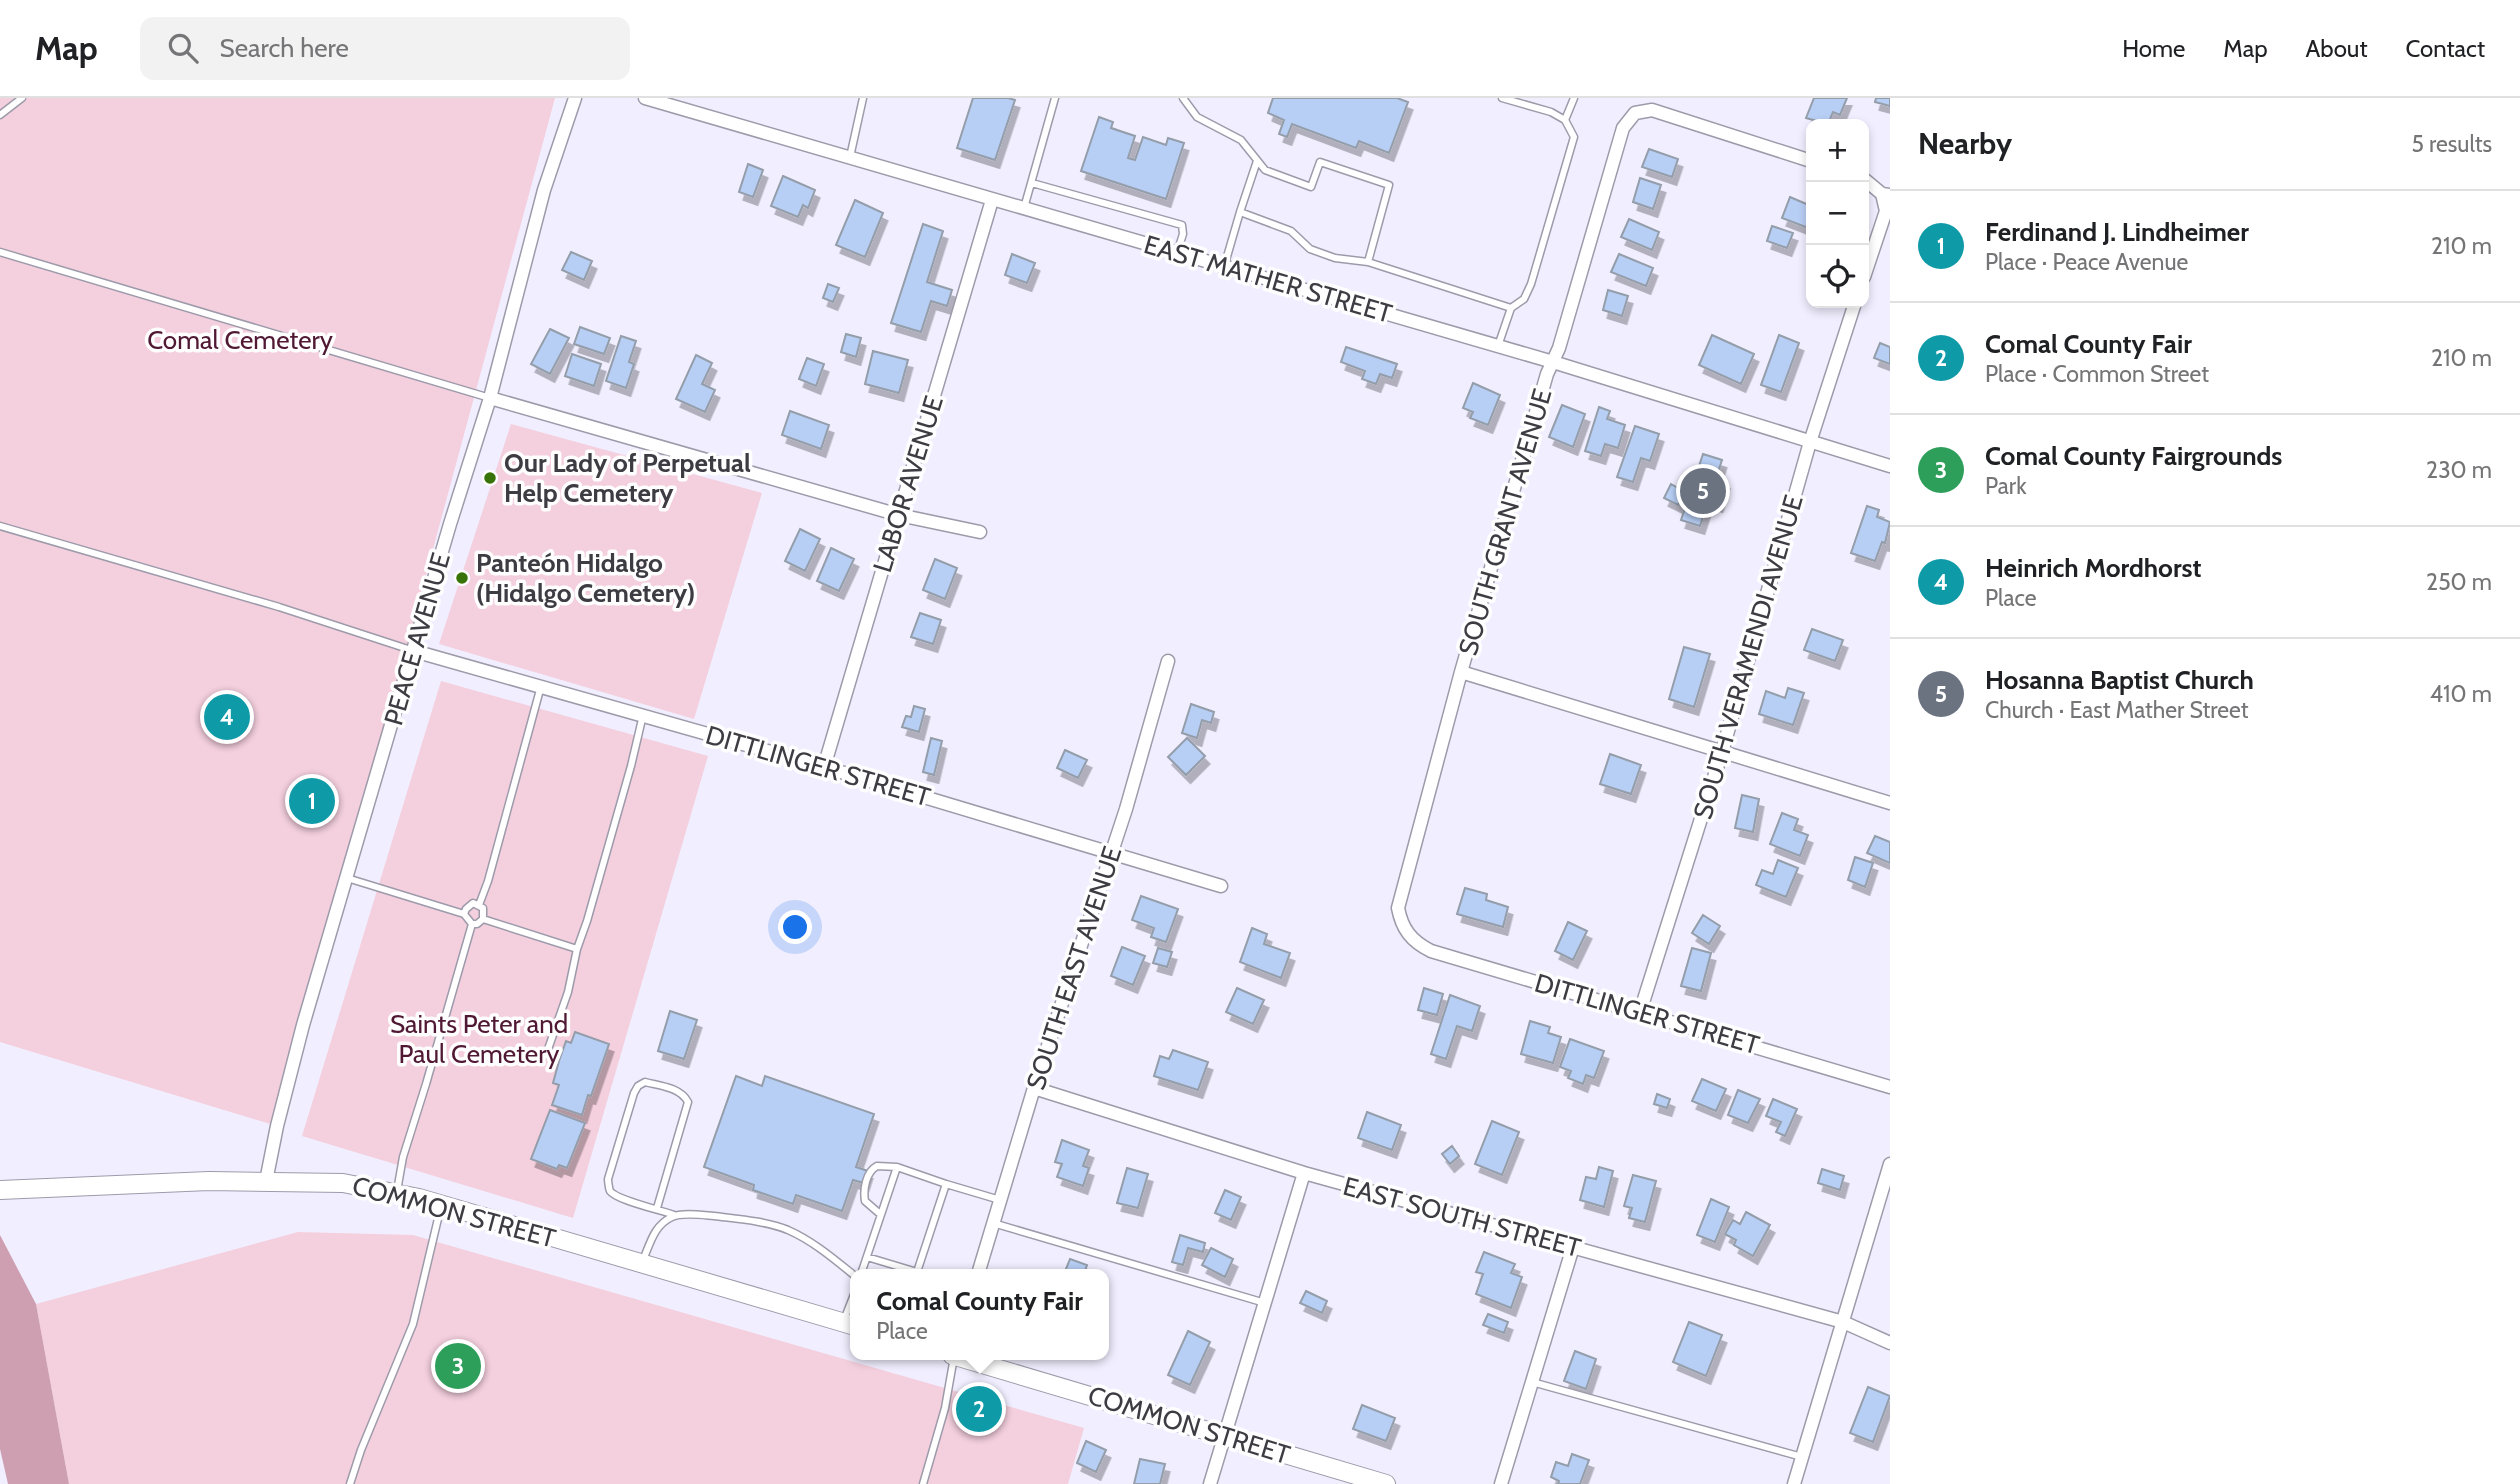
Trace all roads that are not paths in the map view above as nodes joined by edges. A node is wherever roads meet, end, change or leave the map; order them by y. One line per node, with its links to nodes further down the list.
1 (22, 98): 9 (lane)
2 (575, 98): 29 (street, PEACE AVENUE)
3 (645, 98): 11 (street, EAST MATHER STREET)
4 (863, 98): 11 (lane)
5 (1055, 98): 15 (lane)
6 (1183, 98): 13 (lane)
7 (1502, 98): 10 (lane)
8 (1574, 98): 10 (lane)
9 (0, 115)
10 (1566, 120): 25 (lane)
11 (850, 157): 17 (street, EAST MATHER STREET)
12 (1806, 159): 28 (street, SOUTH GRANT AVENUE)
13 (1257, 161): 19 (lane); 22 (lane)
14 (1868, 182): 16 (street)
15 (1032, 183): 18 (lane); 21 (lane)
16 (1886, 195): 23 (street)
17 (992, 200): 18 (street, EAST MATHER STREET); 32 (street, LABOR AVENUE)
18 (1024, 208): 21 (street, EAST MATHER STREET)
19 (1240, 212): 22 (lane); 24 (lane)
20 (0, 252): 29 (lane)
21 (1177, 253): 24 (street, EAST MATHER STREET)
22 (1368, 262): 25 (lane)
23 (1869, 262)
24 (1224, 267): 27 (street, EAST MATHER STREET)
25 (1511, 308): 27 (lane)
26 (1853, 308): 30 (street, SOUTH VERAMENDI AVENUE)
27 (1498, 346): 28 (street, EAST MATHER STREET)
28 (1553, 362): 30 (street, EAST MATHER STREET); 37 (street, SOUTH GRANT AVENUE)
29 (490, 397): 32 (street); 35 (street, PEACE AVENUE)
30 (1810, 442): 31 (street, EAST MATHER STREET); 40 (street, SOUTH VERAMENDI AVENUE)
31 (1890, 466)
32 (898, 515): 34 (street); 41 (street, LABOR AVENUE)
33 (0, 526): 35 (lane)
34 (980, 532)
35 (414, 651): 38 (street, DITTLINGER STREET); 44 (street, PEACE AVENUE)
36 (1168, 661): 43 (street, SOUTH EAST AVENUE)
37 (1461, 672): 40 (street); 50 (street, SOUTH GRANT AVENUE)
38 (541, 687): 39 (street, DITTLINGER STREET); 46 (lane)
39 (643, 715): 41 (street, DITTLINGER STREET); 51 (lane)
40 (1722, 752): 42 (street); 52 (street, SOUTH VERAMENDI AVENUE)
41 (824, 767): 43 (street, DITTLINGER STREET)
42 (1890, 803)
43 (1112, 854): 45 (street, DITTLINGER STREET); 55 (street, SOUTH EAST AVENUE)
44 (347, 877): 47 (lane); 59 (street, PEACE AVENUE)
45 (1221, 886)
46 (479, 905): 47 (lane); 48 (lane)
47 (464, 914): 49 (lane)
48 (483, 919): 49 (lane); 51 (lane)
49 (472, 924): 62 (lane)
50 (1408, 935): 52 (street, DITTLINGER STREET)
51 (576, 949): 53 (lane)
52 (1640, 1012): 54 (street, DITTLINGER STREET)
53 (546, 1055)
54 (1890, 1087)
55 (1034, 1088): 58 (street, EAST SOUTH STREET); 63 (street, SOUTH EAST AVENUE)
56 (1890, 1164): 78 (street)
57 (897, 1167): 60 (lane); 66 (lane); 66 (lane)
58 (1304, 1173): 69 (street, EAST SOUTH STREET); 77 (street)
59 (266, 1181): 61 (main road, COMMON STREET); 62 (main road, COMMON STREET)
60 (946, 1185): 63 (lane); 74 (lane)
61 (6, 1189)
62 (396, 1193): 64 (main road, COMMON STREET)
63 (1000, 1200): 68 (street, SOUTH EAST AVENUE)
64 (441, 1204): 71 (main road, COMMON STREET); 86 (lane)
65 (657, 1208): 65 (lane); 67 (lane)
66 (880, 1214): 70 (lane)
67 (674, 1215): 71 (lane); 76 (lane)
68 (993, 1223): 75 (street, SOUTH EAST AVENUE); 77 (lane)
69 (1573, 1247): 78 (street, EAST SOUTH STREET); 83 (street)
70 (867, 1257): 72 (lane); 73 (lane)
71 (642, 1263): 79 (main road, COMMON STREET)
72 (863, 1269)
73 (907, 1269)
74 (918, 1269)
75 (979, 1269)
76 (850, 1272)
77 (1265, 1303): 84 (street)
78 (1843, 1322): 80 (street, EAST SOUTH STREET); 85 (street)
79 (849, 1324)
80 (1890, 1343)
81 (952, 1360): 87 (lane)
82 (970, 1360): 84 (main road, COMMON STREET)
83 (1532, 1382): 85 (lane); 90 (street)
84 (1224, 1435): 88 (street); 89 (main road, COMMON STREET)
85 (1802, 1457): 91 (street)
86 (350, 1484)
87 (923, 1484)
88 (1210, 1484)
89 (1386, 1484)
90 (1501, 1484)
91 (1794, 1484)

